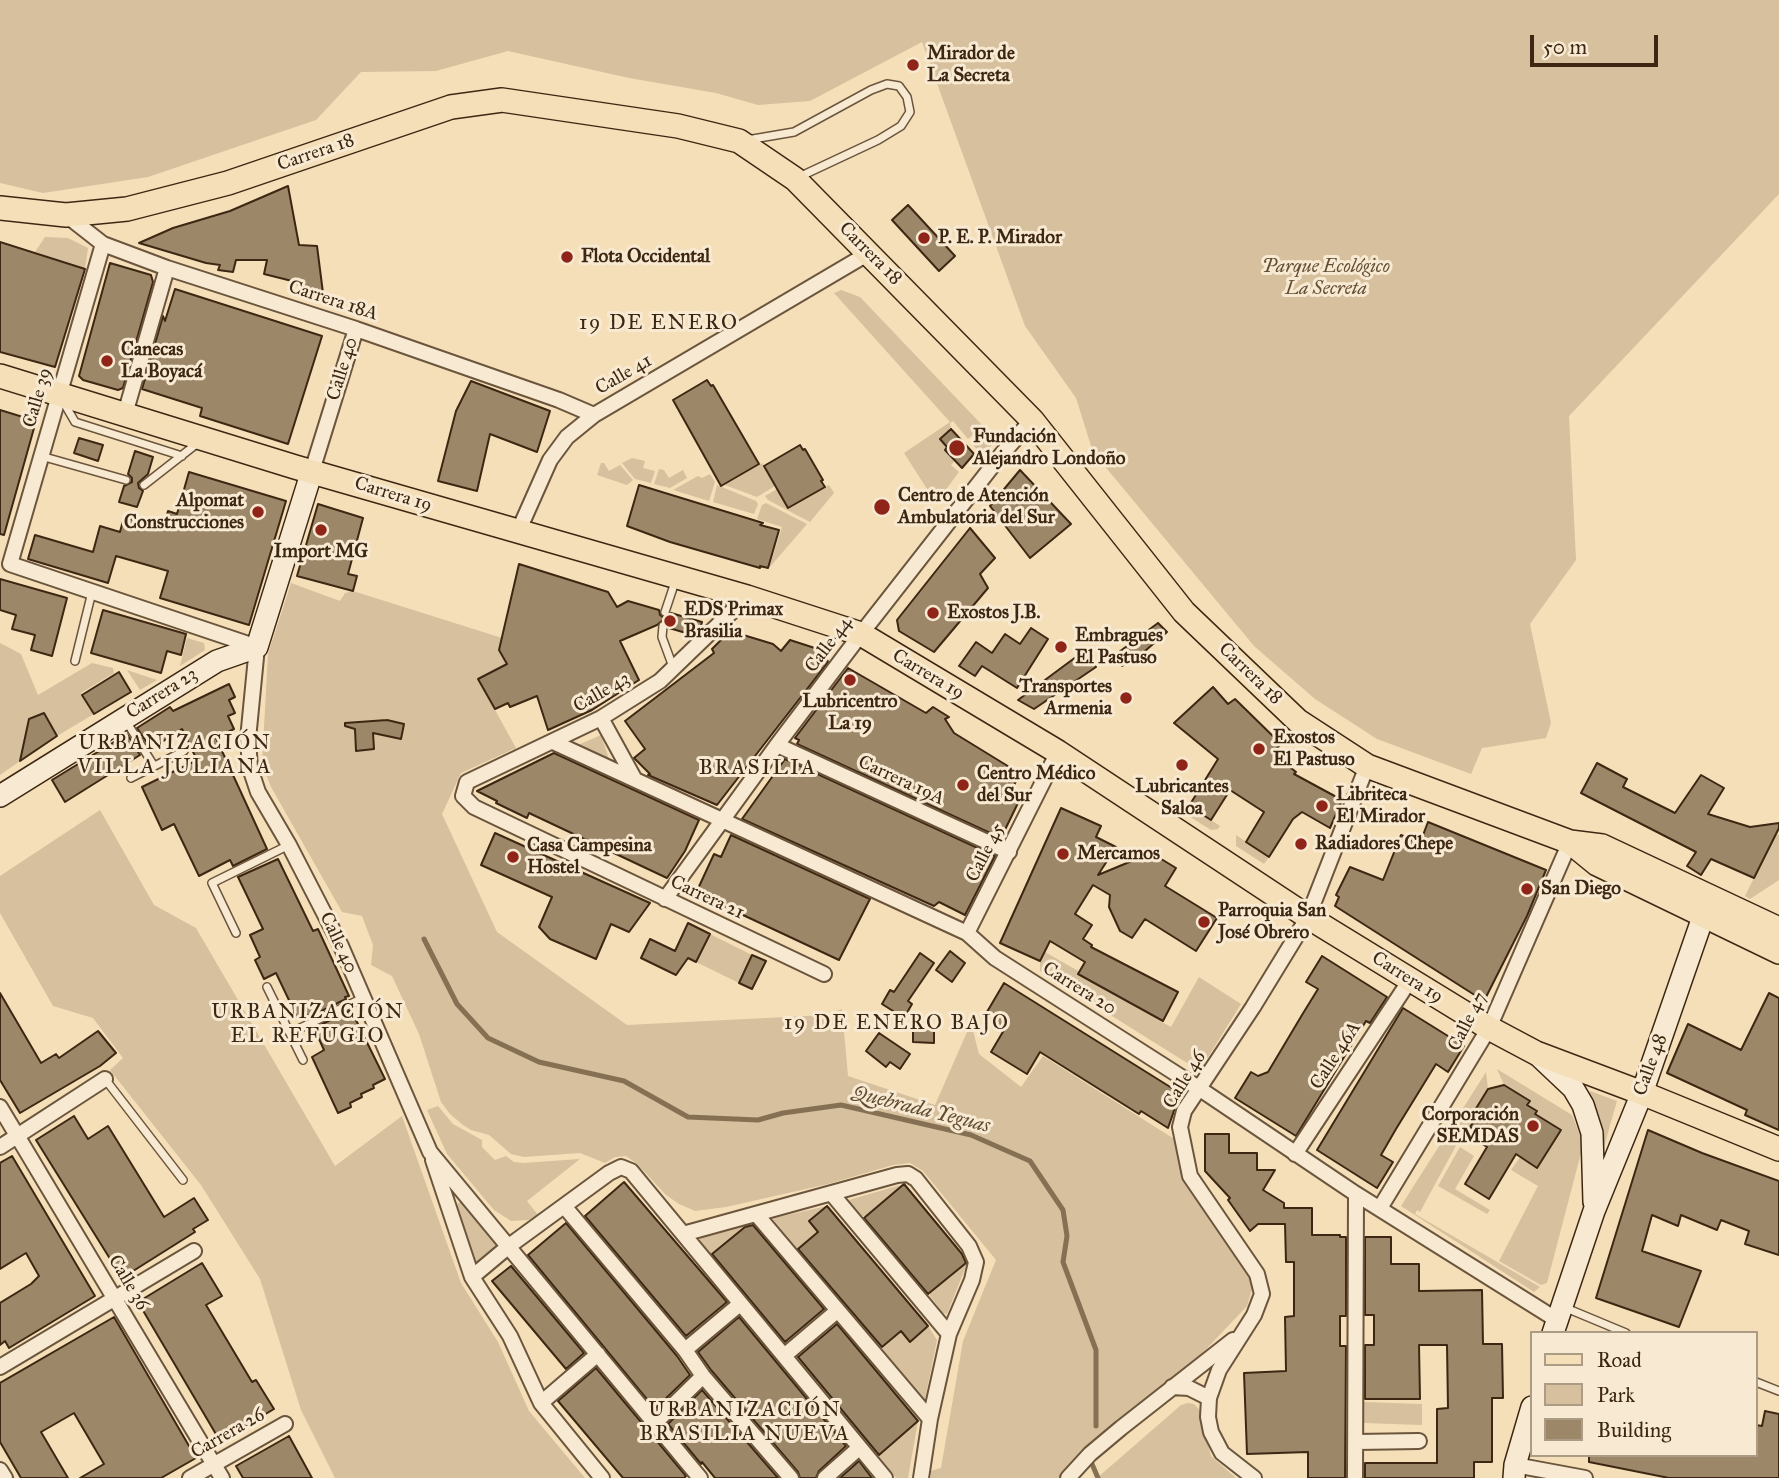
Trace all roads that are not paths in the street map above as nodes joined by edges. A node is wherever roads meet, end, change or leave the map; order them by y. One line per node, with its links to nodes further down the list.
1 (739, 141): 2 (main road, Carrera 18); 2 (lane); 4 (main road, Carrera 18)
2 (795, 179): 6 (main road, Carrera 18)
3 (0, 208): 4 (main road, Carrera 18)
4 (66, 215): 5 (street, Carrera 18A)
5 (103, 244): 7 (street, Carrera 18A); 10 (street, Calle 39)
6 (869, 253): 12 (street, Calle 41); 13 (main road, Carrera 18)
7 (167, 268): 8 (street, Carrera 18A); 11 (street)
8 (356, 329): 12 (street, Carrera 18A); 17 (street, Calle 40)
9 (0, 376): 10 (main road, Carrera 19)
10 (59, 393): 11 (main road, Carrera 19); 15 (street, Calle 39); 16 (lane)
11 (125, 414): 14 (main road, Carrera 19)
12 (594, 415): 20 (street, Calle 41)
13 (1032, 420): 26 (street, Calle 44); 37 (main road, Carrera 18)
14 (204, 439): 16 (lane); 17 (main road, Carrera 19)
15 (41, 456): 18 (lane); 22 (street, Calle 39)
16 (182, 456): 19 (lane)
17 (312, 471): 20 (main road, Carrera 19); 27 (street, Calle 40)
18 (126, 480)
19 (144, 485)
20 (518, 532): 21 (main road, Carrera 19)
21 (677, 577): 23 (main road, Carrera 19); 24 (lane)
22 (93, 592): 27 (street); 28 (lane)
23 (747, 597): 26 (main road, Carrera 19); 29 (street, Calle 43)
24 (665, 612)
25 (663, 626): 29 (lane)
26 (862, 634): 33 (street, Calle 44); 35 (main road, Carrera 19)
27 (257, 647): 30 (street, Carrera 23); 44 (street, Calle 40)
28 (75, 662)
29 (674, 668): 31 (street, Calle 43)
30 (124, 718): 36 (lane); 40 (street, Carrera 23)
31 (601, 718): 32 (street, Calle 43); 39 (street)
32 (553, 742): 39 (street, Carrera 20); 41 (street, Calle 43)
33 (777, 745): 42 (street, Calle 44); 45 (street, Carrera 19A)
34 (184, 751): 36 (lane)
35 (1058, 752): 45 (street, Calle 45); 47 (main road, Carrera 19)
36 (154, 766): 38 (lane)
37 (1367, 766): 43 (main road, Carrera 18); 47 (street, Calle 46)
38 (131, 778)
39 (634, 778): 42 (street, Carrera 20)
40 (0, 796)
41 (463, 796): 46 (street, Carrera 21)
42 (722, 820): 46 (street, Calle 44); 51 (street, Carrera 20)
43 (1570, 842): 48 (main road, Carrera 18); 49 (main road, Carrera 18); 57 (street, Calle 47)
44 (289, 845): 50 (lane); 56 (street, Calle 40)
45 (1009, 852): 51 (street, Calle 45)
46 (665, 899): 53 (street, Carrera 21)
47 (1308, 916): 54 (main road, Carrera 19); 62 (street, Calle 46)
48 (1703, 917): 52 (main road, Carrera 18); 63 (street, Calle 48)
49 (1779, 929)
50 (236, 933)
51 (967, 933): 62 (street, Carrera 20)
52 (1779, 952)
53 (824, 974)
54 (1410, 979): 57 (main road, Carrera 19); 69 (street, Calle 46A)
55 (267, 987): 58 (lane)
56 (363, 998): 58 (lane); 68 (street, Calle 40)
57 (1489, 1028): 59 (main road, Carrera 19); 74 (street, Calle 47)
58 (290, 1033): 60 (lane)
59 (1536, 1053): 63 (main road, Carrera 19); 75 (street, Calle 48)
60 (303, 1060)
61 (105, 1080): 65 (street); 70 (lane)
62 (1200, 1088): 69 (street, Carrera 20); 87 (street, Calle 46)
63 (1642, 1093): 67 (main road, Carrera 19); 75 (street, Calle 48)
64 (0, 1107): 65 (street, Calle 36)
65 (18, 1136): 66 (street); 81 (street, Calle 36)
66 (0, 1147)
67 (1779, 1149)
68 (430, 1152): 78 (street, Calle 40); 80 (street)
69 (1295, 1154): 72 (street, Carrera 20)
70 (183, 1180)
71 (832, 1194): 76 (street); 86 (street); 86 (street)
72 (1356, 1194): 74 (street, Carrera 20); 103 (street)
73 (564, 1206): 77 (street); 78 (street); 88 (street)
74 (1380, 1208): 84 (street, Carrera 20)
75 (1594, 1211): 84 (street, Calle 48)
76 (757, 1215): 77 (street); 83 (street)
77 (683, 1234): 82 (street)
78 (509, 1246): 80 (street); 89 (street, Calle 40)
79 (194, 1251): 81 (street)
80 (472, 1277): 97 (street)
81 (116, 1299): 91 (street); 105 (street, Calle 36)
82 (740, 1304): 88 (street); 90 (street)
83 (837, 1311): 90 (street); 99 (street)
84 (1557, 1320): 85 (lane)
85 (1615, 1331)
86 (949, 1334): 99 (street)
87 (1242, 1334): 94 (street); 96 (street, Calle 46)
88 (685, 1350): 92 (street)
89 (598, 1354): 97 (street); 100 (street, Calle 40)
90 (784, 1356): 104 (street)
91 (0, 1367)
92 (704, 1376): 100 (street); 113 (street)
93 (1758, 1383): 95 (lane)
94 (1172, 1387): 96 (street); 117 (street)
95 (1779, 1391)
96 (1209, 1398): 118 (street, Calle 46)
97 (541, 1403): 111 (street)
98 (1530, 1415): 107 (street)
99 (930, 1419): 116 (street)
100 (656, 1422): 112 (street, Calle 40)
101 (285, 1424): 105 (street, Carrera 26)
102 (1419, 1441): 103 (street)
103 (1356, 1442): 119 (street)
104 (859, 1448): 114 (street); 115 (street)
105 (214, 1464): 109 (street, Carrera 26); 110 (street, Calle 36)
106 (0, 1470): 108 (street)
107 (1515, 1471): 120 (street)
108 (5, 1478)
109 (190, 1478)
110 (222, 1478)
111 (602, 1478)
112 (700, 1478)
113 (791, 1478)
114 (825, 1478)
115 (886, 1478)
116 (921, 1478)
117 (1068, 1478)
118 (1254, 1478)
119 (1356, 1478)
120 (1585, 1478)

